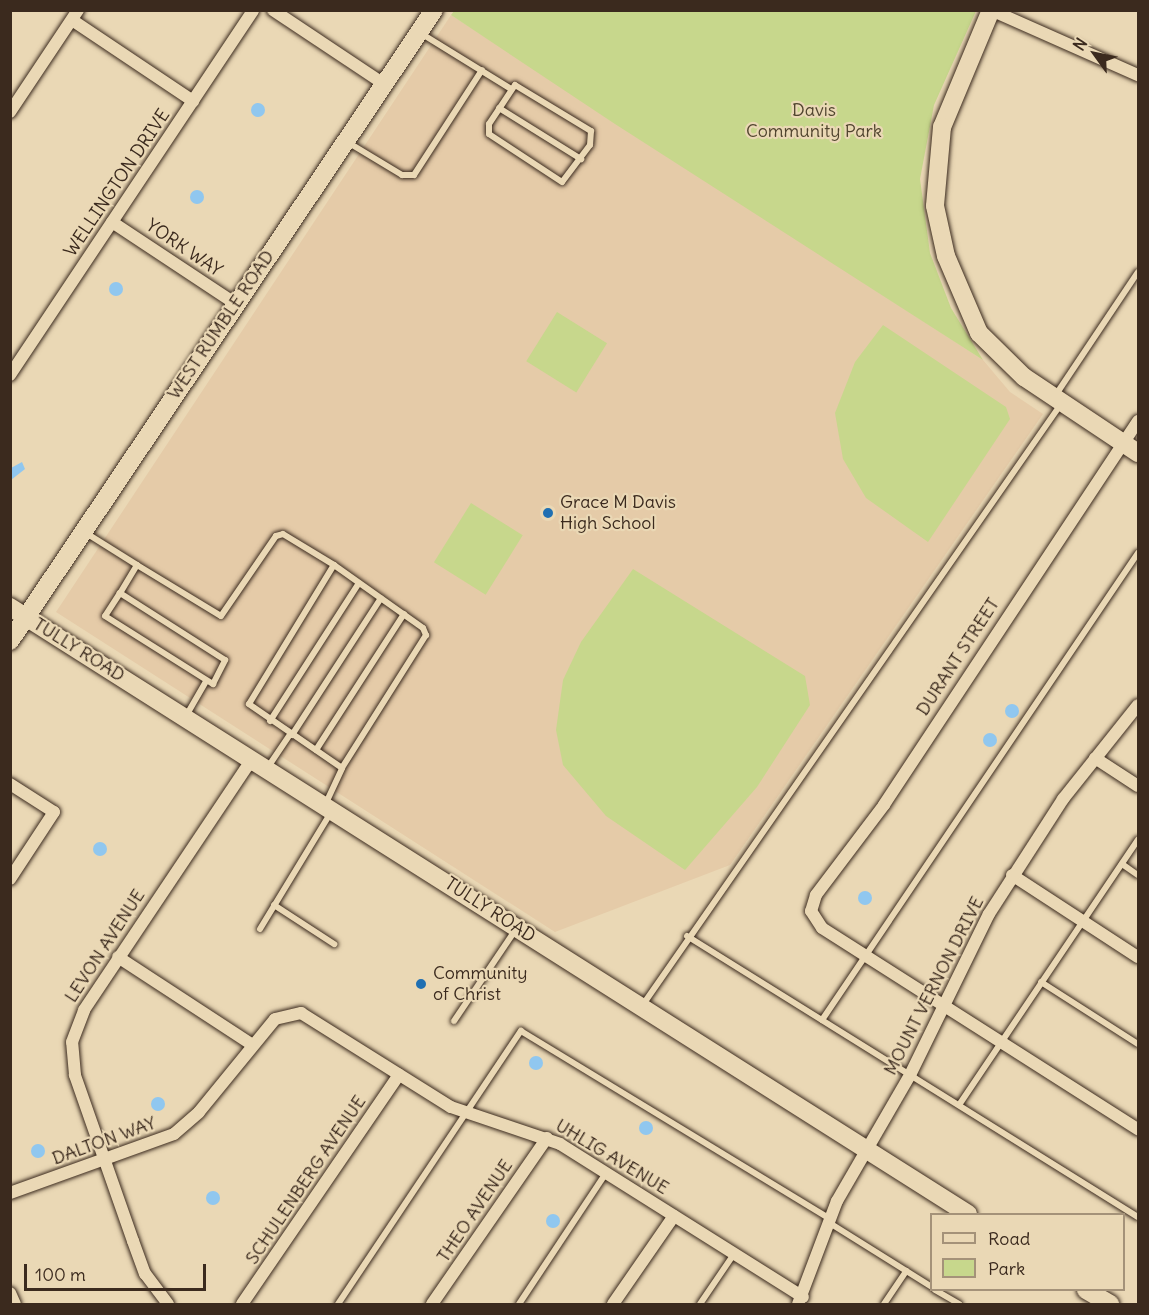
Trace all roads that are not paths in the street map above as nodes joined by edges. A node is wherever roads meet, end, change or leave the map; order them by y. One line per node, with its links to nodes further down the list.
1 (253, 10): 11 (street, WELLINGTON DRIVE)
2 (273, 10): 9 (street)
3 (434, 10): 6 (street, WEST RUMBLE ROAD)
4 (991, 10): 8 (street); 20 (street)
5 (75, 15): 11 (street); 13 (street)
6 (419, 32): 7 (lane); 9 (street, WEST RUMBLE ROAD)
7 (482, 70): 10 (lane); 14 (lane)
8 (1138, 75)
9 (384, 84): 14 (street, WEST RUMBLE ROAD)
10 (512, 89): 12 (lane); 15 (lane)
11 (193, 100): 16 (street, WELLINGTON DRIVE)
12 (499, 108): 15 (lane); 15 (lane)
13 (10, 112)
14 (346, 141): 18 (street, WEST RUMBLE ROAD)
15 (581, 159)
16 (112, 222): 18 (street, YORK WAY); 19 (street, WELLINGTON DRIVE)
17 (1138, 272): 20 (lane)
18 (236, 304): 23 (street, WEST RUMBLE ROAD)
19 (10, 375)
20 (1058, 401): 22 (street); 55 (lane)
21 (1138, 421): 22 (street, DURANT STREET)
22 (1131, 448): 57 (street, DURANT STREET)
23 (83, 531): 25 (lane); 32 (street, WEST RUMBLE ROAD)
24 (1138, 553): 57 (lane)
25 (137, 565): 26 (lane); 28 (lane)
26 (334, 565): 27 (lane); 37 (lane)
27 (359, 583): 29 (lane); 37 (lane)
28 (120, 593): 34 (lane); 34 (lane)
29 (381, 598): 31 (lane); 38 (lane)
30 (10, 607): 32 (street, TULLY ROAD)
31 (404, 614): 39 (lane); 42 (lane)
32 (27, 617): 33 (street, WEST RUMBLE ROAD); 36 (street, TULLY ROAD)
33 (10, 641)
34 (206, 682): 36 (lane)
35 (1138, 705): 40 (street, MOUNT VERNON DRIVE)
36 (186, 716): 41 (street, TULLY ROAD)
37 (270, 721): 38 (lane)
38 (291, 735): 39 (lane); 41 (lane)
39 (316, 750): 42 (lane)
40 (1095, 758): 44 (street); 48 (street, MOUNT VERNON DRIVE)
41 (260, 763): 45 (street, TULLY ROAD); 58 (street, LEVON AVENUE)
42 (342, 768): 45 (lane)
43 (10, 784): 50 (street)
44 (1138, 786)
45 (329, 806): 51 (lane); 53 (street, TULLY ROAD)
46 (1138, 840): 47 (lane)
47 (1122, 864): 49 (lane); 52 (lane)
48 (1012, 875): 52 (street); 61 (street, MOUNT VERNON DRIVE)
49 (1138, 875)
50 (10, 879)
51 (274, 906): 54 (lane); 56 (lane)
52 (1083, 920): 59 (street); 60 (lane)
53 (517, 927): 62 (street, TULLY ROAD); 65 (lane)
54 (260, 929)
55 (687, 936): 62 (lane); 64 (lane)
56 (334, 944)
57 (865, 955): 61 (street); 64 (lane)
58 (118, 957): 67 (street); 76 (street, LEVON AVENUE)
59 (1138, 957)
60 (1041, 982): 66 (lane); 68 (lane)
61 (946, 1005): 66 (street); 70 (street, MOUNT VERNON DRIVE)
62 (641, 1007): 75 (street, TULLY ROAD)
63 (302, 1013): 67 (street, DALTON WAY); 69 (street, UHLIG AVENUE)
64 (822, 1020): 70 (lane)
65 (454, 1021)
66 (1001, 1041): 71 (lane); 73 (street)
67 (251, 1044): 76 (street, DALTON WAY)
68 (1138, 1044)
69 (399, 1075): 72 (street, UHLIG AVENUE); 92 (street, SCHULENBERG AVENUE)
70 (910, 1075): 71 (lane); 75 (street, MOUNT VERNON DRIVE)
71 (958, 1105): 81 (lane)
72 (468, 1114): 74 (street, UHLIG AVENUE); 82 (lane); 93 (lane)
73 (1138, 1129)
74 (547, 1137): 77 (street, UHLIG AVENUE); 94 (street, THEO AVENUE)
75 (865, 1149): 79 (street, TULLY ROAD); 82 (street, MOUNT VERNON DRIVE)
76 (105, 1161): 78 (street, DALTON WAY); 91 (street, LEVON AVENUE)
77 (606, 1173): 80 (street, UHLIG AVENUE); 95 (lane)
78 (10, 1193)
79 (965, 1213)
80 (674, 1216): 83 (street, UHLIG AVENUE); 96 (street)
81 (1138, 1217)
82 (829, 1221): 84 (lane); 89 (street, MOUNT VERNON DRIVE)
83 (735, 1254): 89 (street, UHLIG AVENUE); 97 (lane)
84 (906, 1271): 85 (lane); 98 (lane)
85 (930, 1286)
86 (938, 1291): 99 (lane)
87 (1088, 1291): 100 (street)
88 (10, 1293): 90 (street)
89 (801, 1301)
90 (15, 1305)
91 (168, 1305)
92 (242, 1305)
93 (338, 1305)
94 (432, 1305)
95 (519, 1305)
96 (613, 1305)
97 (700, 1305)
98 (884, 1305)
99 (959, 1305)
100 (1110, 1305)

